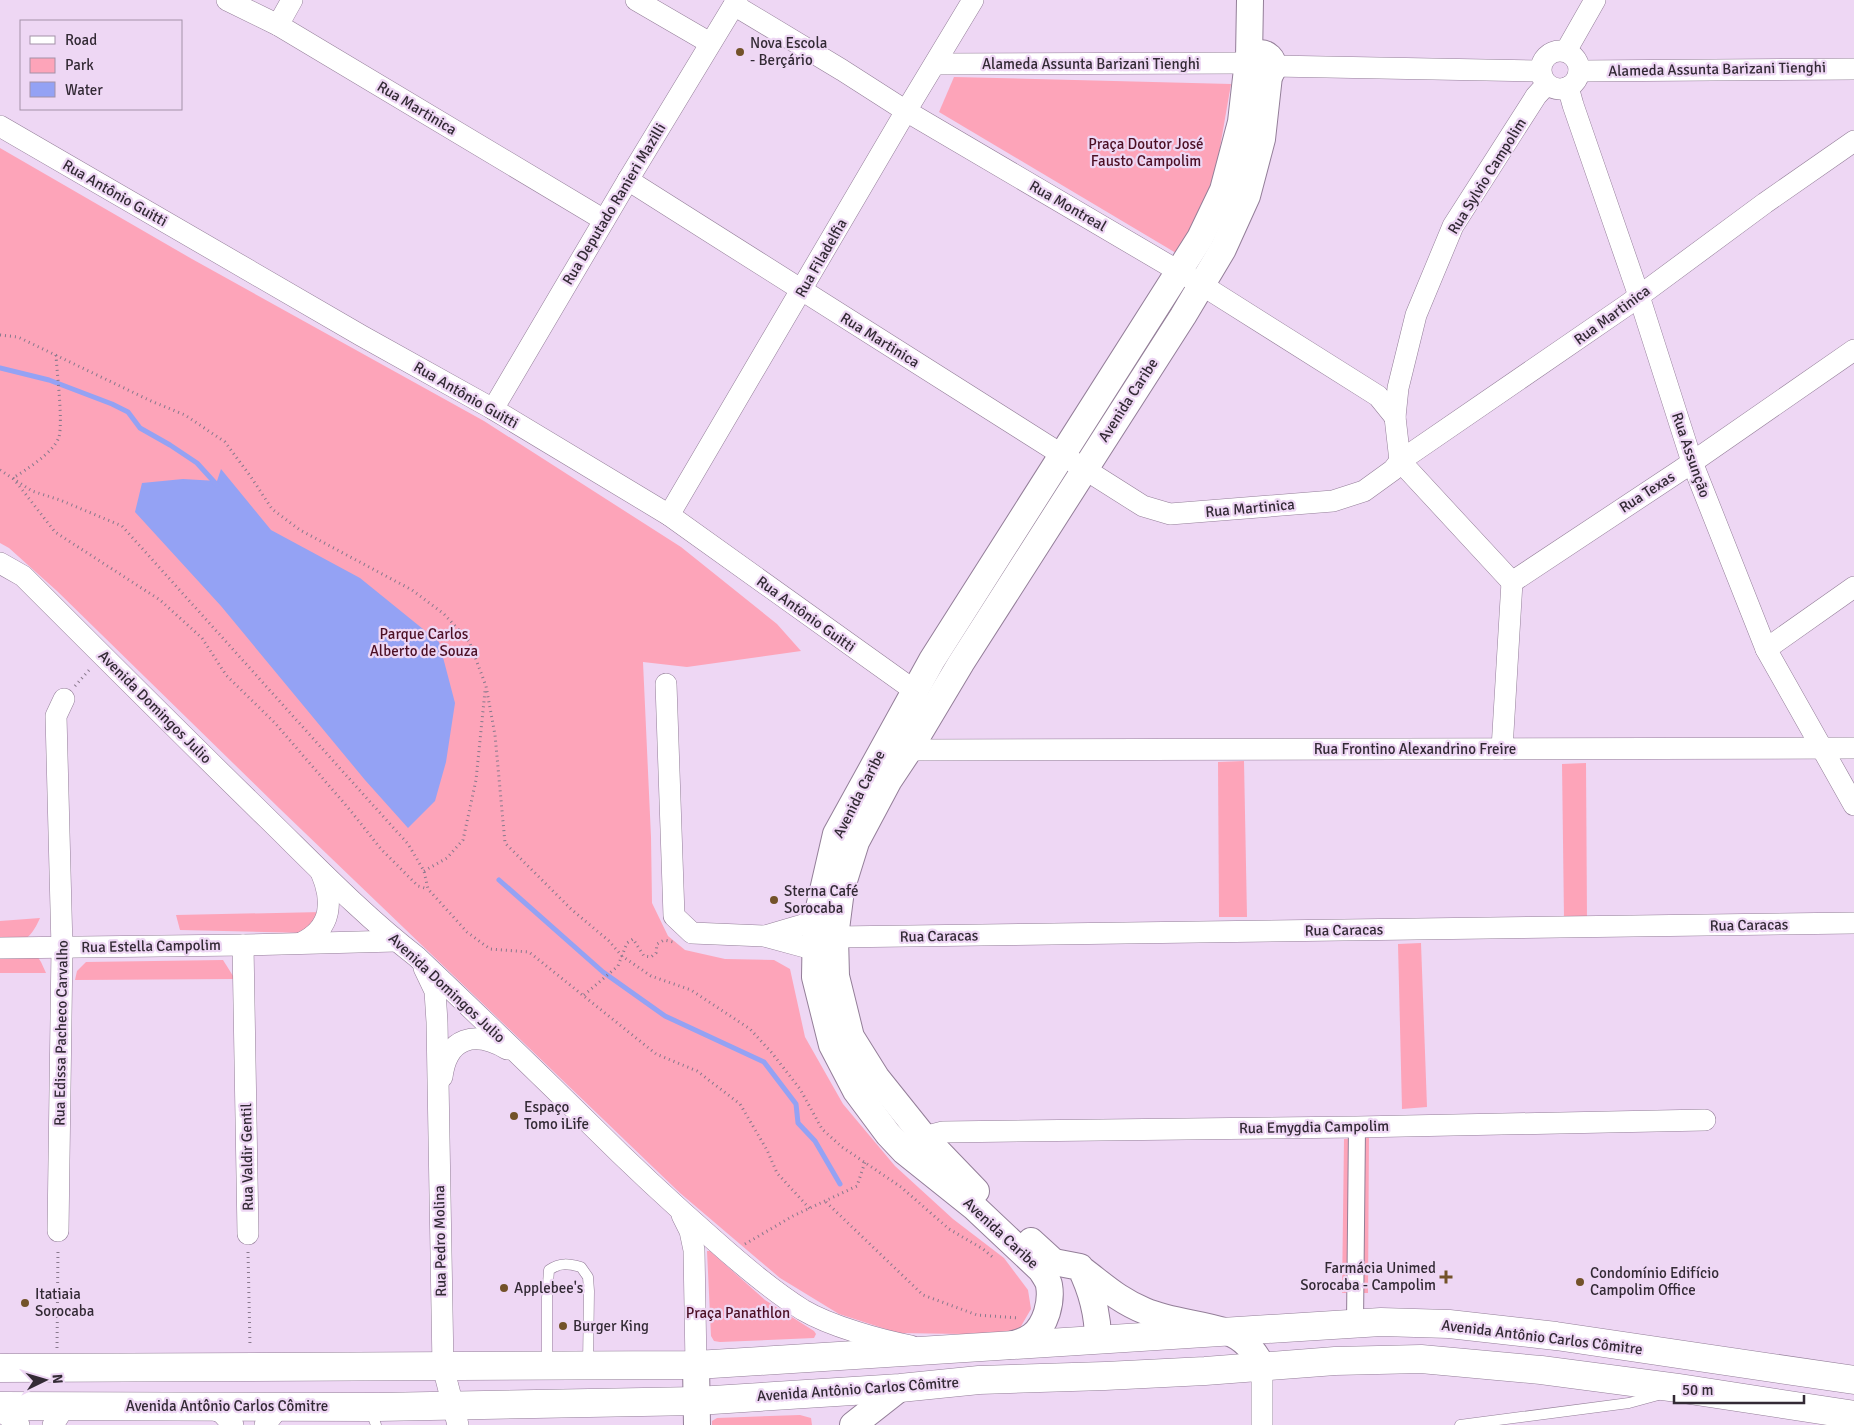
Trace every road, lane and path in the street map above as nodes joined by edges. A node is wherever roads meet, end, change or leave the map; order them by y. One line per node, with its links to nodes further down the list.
1 (227, 0): 9 (street, Rua Martinica)
2 (292, 0): 9 (street)
3 (636, 0): 10 (street)
4 (973, 0): 12 (street, Rua Filadelfia)
5 (1250, 0): 13 (street, Avenida Caribe)
6 (1268, 0): 13 (street, Avenida Caribe)
7 (1594, 0): 11 (street)
8 (735, 3): 10 (street, Rua Deputado Ranieri Mazilli); 16 (street, Rua Montreal)
9 (278, 25): 20 (street, Rua Martinica)
10 (710, 43): 19 (street, Rua Deputado Ranieri Mazilli)
11 (1566, 51): 15 (street, Rua Assunção); 15 (street, Rua Sylvio Campolim)
12 (935, 64): 13 (street, Alameda Assunta Barizani Tienghi); 16 (street, Rua Filadelfia)
13 (1258, 65): 15 (street, Alameda Assunta Barizani Tienghi); 21 (street, Avenida Caribe); 22 (street, Avenida Caribe)
14 (1854, 69): 15 (street, Alameda Assunta Barizani Tienghi)
15 (1559, 78): 24 (street, Rua Assunção); 29 (street, Rua Sylvio Campolim)
16 (906, 111): 21 (street, Rua Montreal); 23 (street, Rua Filadelfia)
17 (0, 126): 28 (street, Rua Antônio Guitti)
18 (1854, 141): 24 (street, Rua Martinica)
19 (628, 180): 20 (street, Rua Deputado Ranieri Mazilli); 23 (street, Rua Martinica)
20 (604, 220): 28 (street, Rua Deputado Ranieri Mazilli)
21 (1179, 271): 22 (street, Rua Montreal); 30 (street, Avenida Caribe)
22 (1202, 285): 29 (street, Rua Montreal); 33 (street, Avenida Caribe)
23 (802, 290): 30 (street, Rua Martinica); 36 (street, Rua Filadelfia)
24 (1639, 296): 31 (street, Rua Martinica); 32 (street, Rua Assunção)
25 (0, 336): 27 (path)
26 (1854, 350): 32 (street, Rua Texas)
27 (56, 355): 35 (path); 43 (path)
28 (492, 409): 36 (street, Rua Antônio Guitti)
29 (1395, 417): 31 (street, Rua Sylvio Campolim)
30 (1062, 455): 33 (street, Rua Martinica); 44 (street, Avenida Caribe)
31 (1400, 461): 33 (street, Rua Martinica); 38 (street)
32 (1692, 462): 38 (street, Rua Texas); 40 (street, Rua Assunção)
33 (1084, 468): 44 (street, Avenida Caribe)
34 (0, 470): 35 (path)
35 (13, 478): 52 (path); 53 (path)
36 (669, 516): 44 (street, Rua Antônio Guitti)
37 (0, 563): 41 (street, Avenida Domingos Julio)
38 (1512, 582): 49 (street)
39 (1854, 587): 40 (street)
40 (1766, 649): 47 (street, Rua Assunção)
41 (102, 654): 45 (path); 51 (street, Avenida Domingos Julio)
42 (666, 684): 55 (street)
43 (486, 686): 52 (path); 63 (path)
44 (923, 695): 46 (street, Avenida Caribe)
45 (64, 700): 62 (street, Rua Edissa Pacheco Carvalho)
46 (911, 732): 49 (street, Rua Frontino Alexandrino Freire); 57 (street, Avenida Caribe); 57 (street, Avenida Caribe)
47 (1821, 748): 48 (street, Rua Frontino Alexandrino Freire); 49 (street, Rua Frontino Alexandrino Freire); 50 (street, Rua Assunção)
48 (1854, 748)
49 (1502, 749)
50 (1854, 805)
51 (320, 870): 58 (street, Avenida Domingos Julio); 59 (street)
52 (424, 871): 53 (path)
53 (428, 889): 65 (path)
54 (1854, 924): 57 (street, Rua Caracas)
55 (692, 933): 56 (street, Rua Caracas); 63 (path)
56 (764, 936): 57 (street, Rua Caracas); 57 (street, Rua Caracas)
57 (822, 936): 70 (street, Avenida Caribe)
58 (396, 941): 59 (street, Rua Estella Campolim); 64 (street, Avenida Domingos Julio)
59 (301, 943): 60 (street, Rua Estella Campolim)
60 (244, 945): 62 (street, Rua Estella Campolim); 75 (street, Rua Valdir Gentil)
61 (0, 948): 62 (street, Rua Estella Campolim)
62 (62, 948): 74 (street, Rua Edissa Pacheco Carvalho)
63 (622, 956): 65 (path); 71 (path)
64 (417, 957): 66 (street, Avenida Domingos Julio); 67 (street, Rua Pedro Molina)
65 (584, 995): 72 (path)
66 (522, 1058): 67 (street, Rua Pedro Molina); 73 (street, Avenida Domingos Julio)
67 (437, 1114): 88 (street, Rua Pedro Molina)
68 (1705, 1120): 69 (street, Rua Emygdia Campolim)
69 (1357, 1127): 70 (street, Rua Emygdia Campolim); 79 (street)
70 (914, 1144): 78 (street, Avenida Caribe); 82 (street, Avenida Caribe)
71 (865, 1162): 72 (path); 77 (path)
72 (810, 1209): 76 (path)
73 (681, 1211): 76 (street, Avenida Domingos Julio); 84 (street)
74 (58, 1231): 90 (path)
75 (248, 1234): 91 (path)
76 (728, 1252): 83 (street, Avenida Domingos Julio)
77 (997, 1261)
78 (1080, 1267): 80 (street, Avenida Caribe); 81 (street)
79 (1354, 1323): 80 (main road, Avenida Antônio Carlos Cômitre); 92 (main road, Avenida Antônio Carlos Cômitre)
80 (1229, 1332): 81 (main road, Avenida Antônio Carlos Cômitre); 87 (street)
81 (1098, 1340): 82 (main road, Avenida Antônio Carlos Cômitre); 93 (main road)
82 (1005, 1346): 83 (main road, Avenida Antônio Carlos Cômitre)
83 (934, 1350): 84 (main road, Avenida Antônio Carlos Cômitre)
84 (696, 1365): 86 (main road, Avenida Antônio Carlos Cômitre); 98 (street)
85 (547, 1366): 86 (main road, Avenida Antônio Carlos Cômitre); 86 (lane); 88 (main road, Avenida Antônio Carlos Cômitre)
86 (588, 1366)
87 (1262, 1366): 93 (main road, Avenida Antônio Carlos Cômitre); 94 (main road, Avenida Antônio Carlos Cômitre); 107 (street)
88 (443, 1367): 91 (main road, Avenida Antônio Carlos Cômitre); 99 (street)
89 (0, 1368): 90 (main road, Avenida Antônio Carlos Cômitre)
90 (57, 1368): 91 (main road, Avenida Antônio Carlos Cômitre)
91 (250, 1368)
92 (1854, 1380)
93 (900, 1388): 98 (main road, Avenida Antônio Carlos Cômitre); 106 (street)
94 (1678, 1388): 100 (main road, Avenida Antônio Carlos Cômitre); 108 (lane)
95 (207, 1406): 96 (main road, Avenida Antônio Carlos Cômitre); 101 (main road, Avenida Antônio Carlos Cômitre); 104 (street)
96 (284, 1406): 102 (main road, Avenida Antônio Carlos Cômitre); 105 (street)
97 (0, 1408): 101 (main road, Avenida Antônio Carlos Cômitre); 103 (street)
98 (697, 1413): 99 (main road, Avenida Antônio Carlos Cômitre)
99 (456, 1415): 102 (main road, Avenida Antônio Carlos Cômitre)
100 (1854, 1415)
101 (59, 1416)
102 (370, 1416)
103 (19, 1425)
104 (233, 1425)
105 (265, 1425)
106 (853, 1425)
107 (1262, 1425)
108 (1460, 1425)

